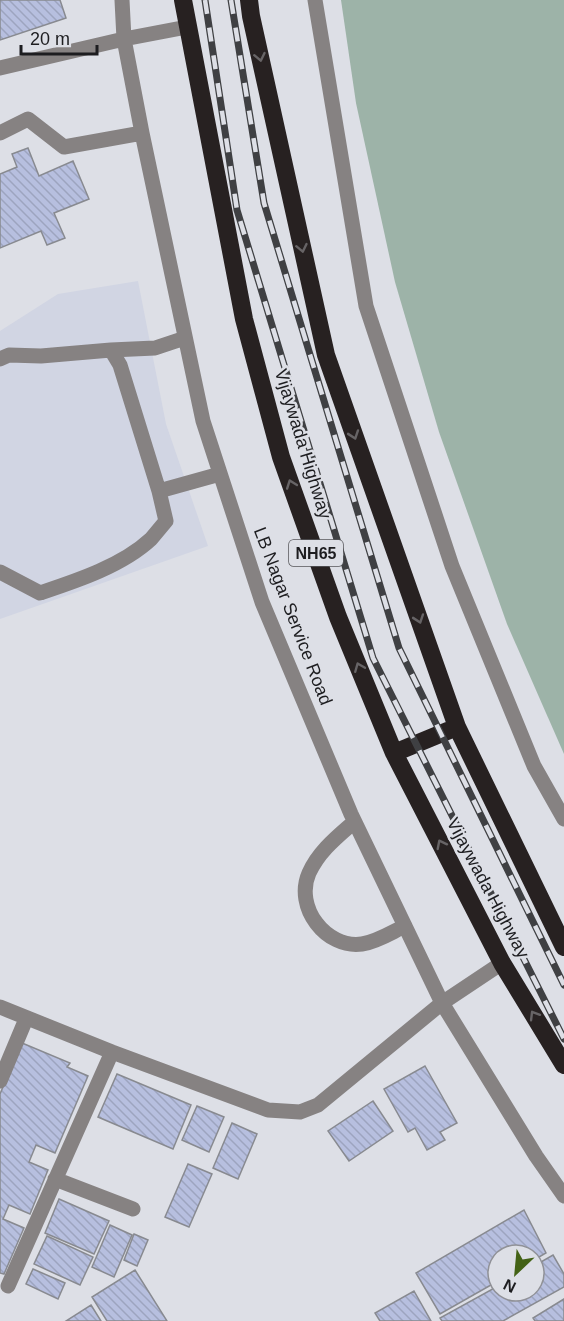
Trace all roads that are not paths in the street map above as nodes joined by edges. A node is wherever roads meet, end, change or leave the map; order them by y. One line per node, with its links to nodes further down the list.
1 (122, 0): 6 (street, LB Nagar Service Road)
2 (183, 0): 5 (highway, Vijaywada Highway / NH65)
3 (249, 0): 16 (highway, one-way to 16)
4 (315, 0): 18 (street)
5 (187, 27): 6 (street); 17 (highway, Vijaywada Highway / NH65, one-way to 5)
6 (124, 39): 7 (street); 9 (street, LB Nagar Service Road)
7 (0, 68)
8 (0, 133): 9 (street)
9 (142, 133): 10 (street, LB Nagar Service Road)
10 (185, 338): 11 (street); 13 (street, LB Nagar Service Road)
11 (111, 350): 12 (street); 14 (street)
12 (0, 359)
13 (220, 474): 14 (street); 19 (street, LB Nagar Service Road)
14 (159, 491): 15 (street)
15 (0, 572)
16 (457, 727): 17 (highway); 21 (highway)
17 (394, 753): 22 (highway, Vijaywada Highway / NH65, one-way to 17)
18 (564, 819)
19 (354, 822): 20 (street, LB Nagar Service Road); 20 (street)
20 (405, 926): 23 (street, LB Nagar Service Road)
21 (564, 947)
22 (502, 963): 23 (street); 27 (highway, Vijaywada Highway / NH65, one-way to 22)
23 (442, 1003): 26 (street); 30 (street, LB Nagar Service Road)
24 (0, 1007): 25 (street)
25 (26, 1019): 26 (street); 28 (street)
26 (112, 1052): 29 (street)
27 (564, 1065)
28 (0, 1081)
29 (56, 1179): 31 (street); 32 (street)
30 (564, 1196)
31 (133, 1209)
32 (8, 1286)

